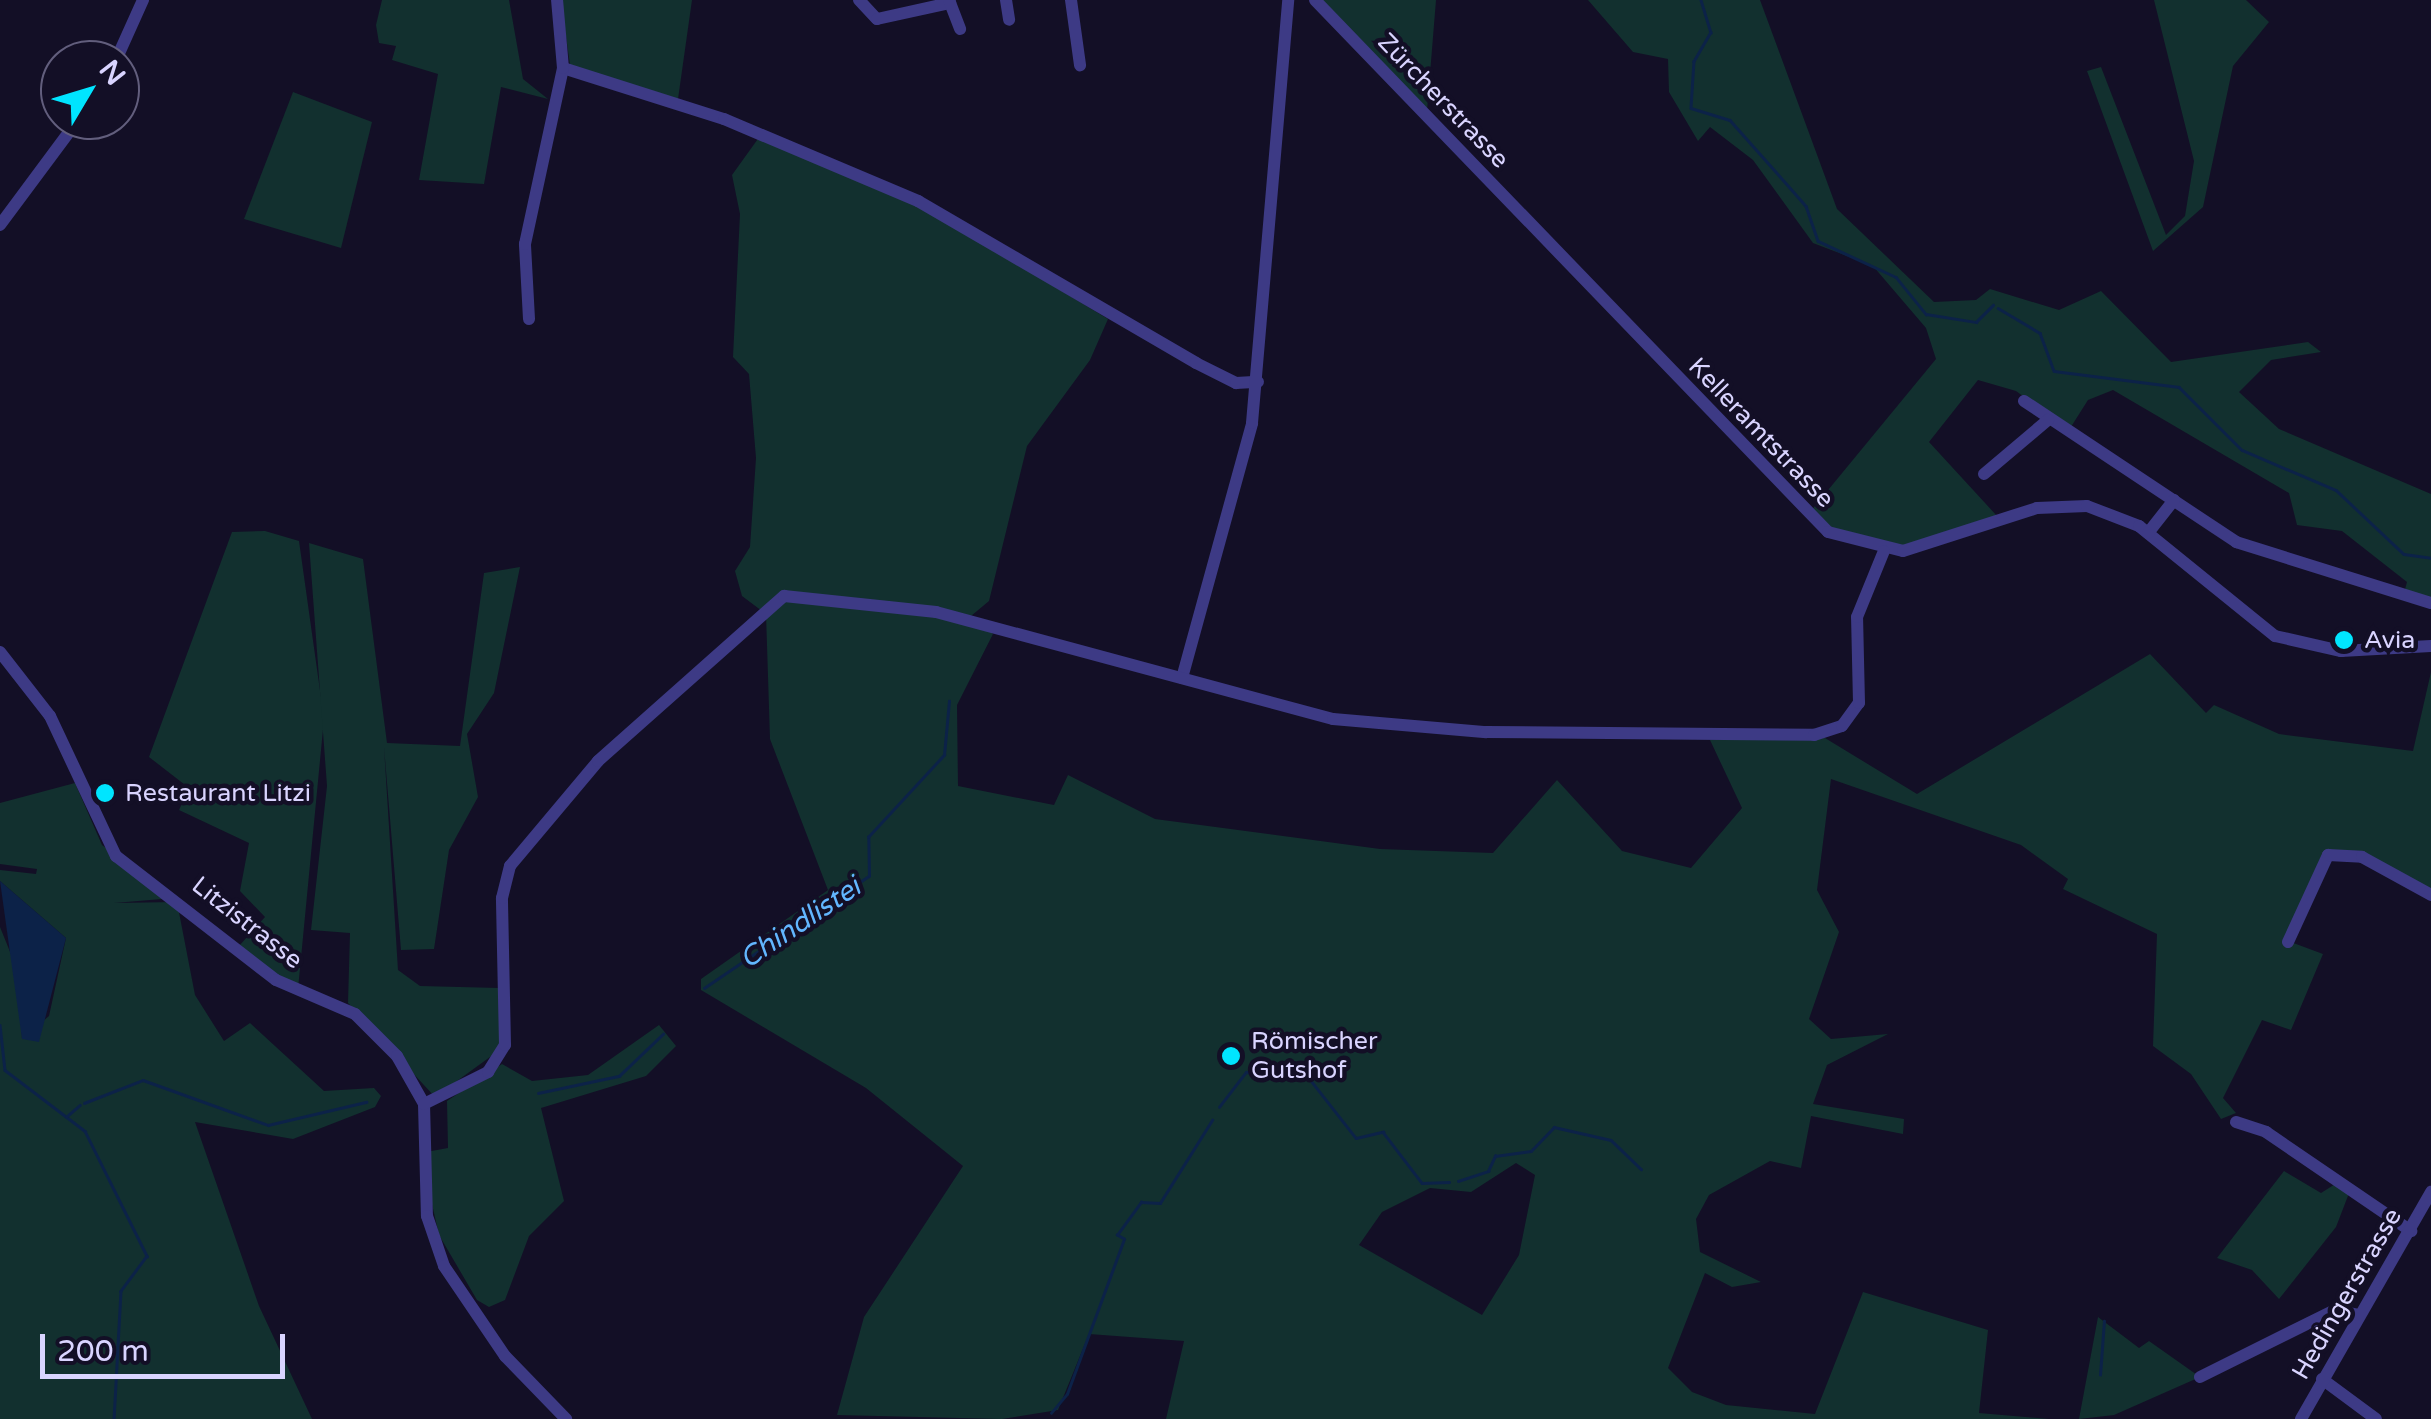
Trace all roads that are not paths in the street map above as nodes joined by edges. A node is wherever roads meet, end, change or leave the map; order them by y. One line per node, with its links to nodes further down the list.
1 (143, 0): 11 (street)
2 (558, 0): 13 (street)
3 (860, 0): 8 (street)
4 (1006, 0): 9 (street)
5 (1071, 0): 12 (street)
6 (1288, 0): 18 (street)
7 (1315, 0): 15 (street, Zürcherstrasse)
8 (949, 2): 10 (street)
9 (1009, 20)
10 (960, 29)
11 (125, 40)
12 (1080, 65)
13 (563, 68): 17 (street); 18 (street)
14 (63, 140): 16 (street)
15 (1497, 190): 24 (street, Kelleramtstrasse)
16 (0, 224)
17 (529, 319)
18 (1258, 382): 28 (street)
19 (2024, 401): 20 (street)
20 (2048, 420): 21 (street); 22 (street)
21 (1984, 474)
22 (2174, 500): 23 (street); 25 (street)
23 (2148, 533): 24 (street); 26 (street)
24 (1884, 551): 28 (street)
25 (2431, 603)
26 (2431, 646)
27 (0, 652): 31 (street, Litzistrasse)
28 (1182, 678): 31 (street)
29 (2431, 895): 30 (street)
30 (2288, 942)
31 (424, 1104): 39 (street)
32 (2236, 1122): 34 (street)
33 (2430, 1195): 34 (street, Hedingerstrasse)
34 (2411, 1231): 35 (street, Hedingerstrasse)
35 (2359, 1315): 36 (street); 37 (street, Hedingerstrasse)
36 (2200, 1377)
37 (2322, 1379): 38 (street); 40 (street, Hedingerstrasse)
38 (2362, 1414): 41 (street)
39 (566, 1419)
40 (2300, 1419)
41 (2376, 1419)

